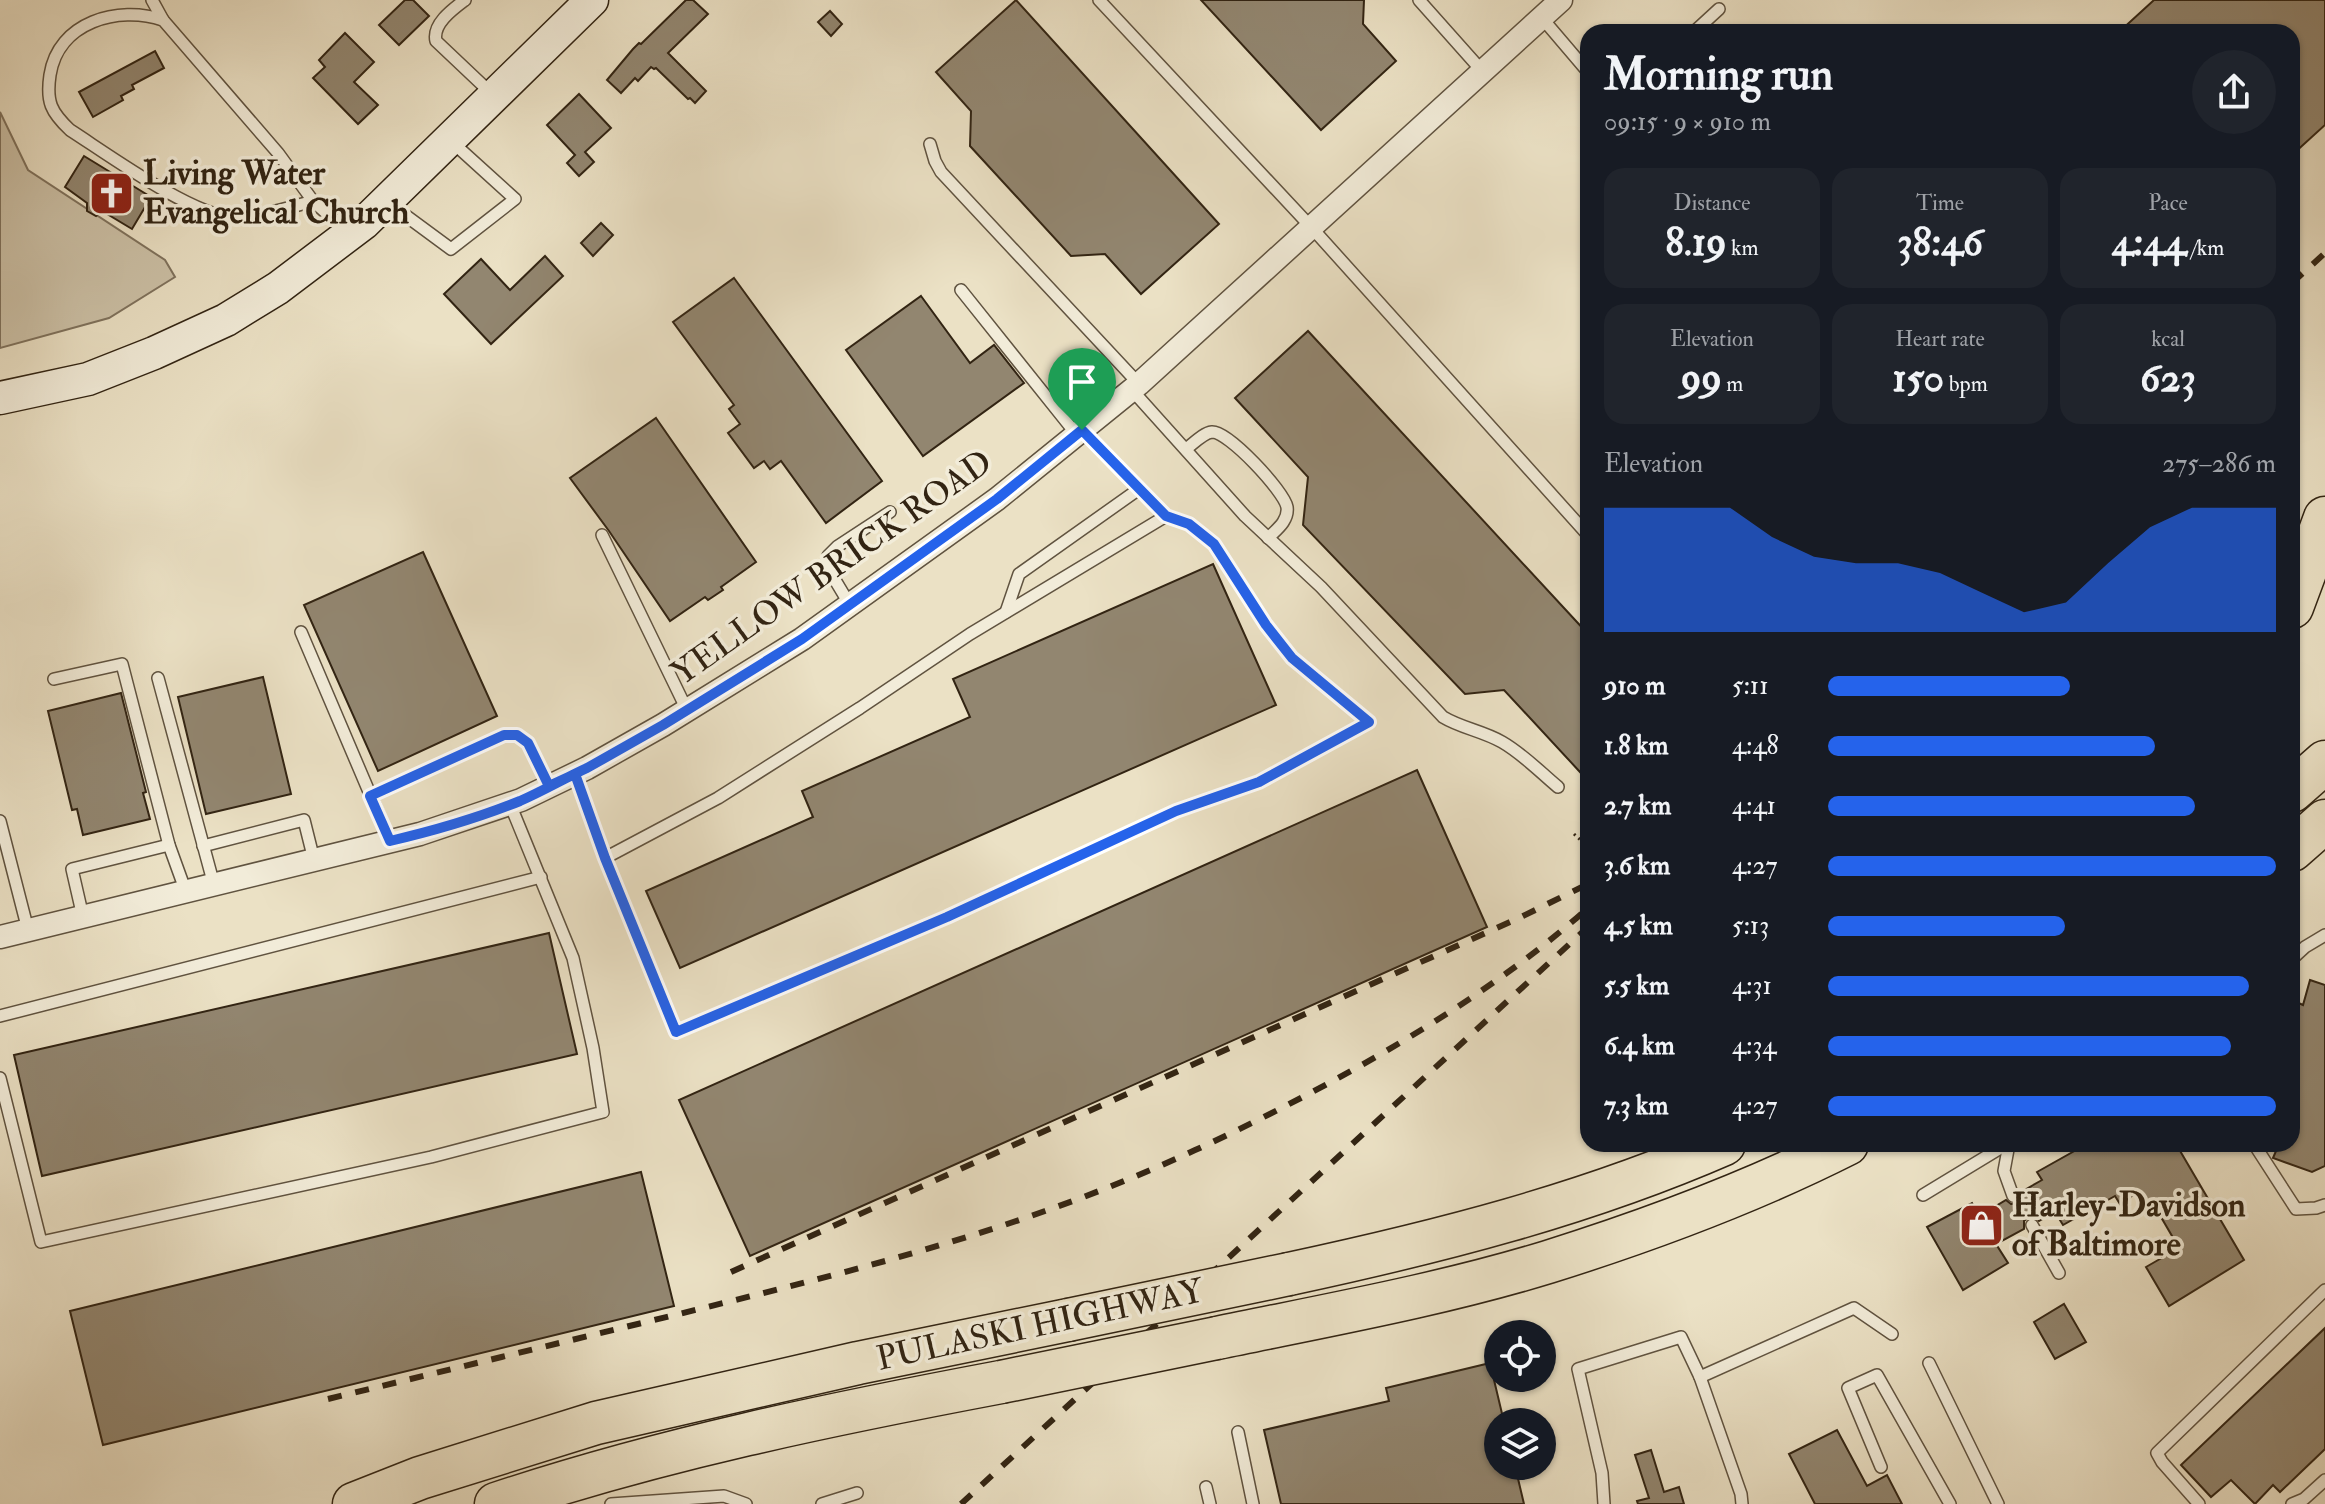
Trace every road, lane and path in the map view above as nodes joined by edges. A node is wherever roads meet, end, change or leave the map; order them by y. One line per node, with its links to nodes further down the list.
1 (152, 0): 9 (lane)
2 (465, 0): 13 (lane)
3 (592, 0): 13 (main road)
4 (1099, 0): 18 (lane)
5 (1419, 0): 12 (lane)
6 (1561, 0): 8 (street, YELLOW BRICK ROAD)
7 (1719, 9): 10 (lane)
8 (1542, 18): 11 (lane); 12 (street, YELLOW BRICK ROAD)
9 (163, 20): 16 (lane); 16 (lane)
10 (1703, 24)
11 (1580, 63)
12 (1483, 72): 18 (street, YELLOW BRICK ROAD)
13 (495, 97): 14 (main road)
14 (450, 140): 17 (main road); 17 (lane)
15 (930, 144): 21 (lane)
16 (313, 201): 19 (lane)
17 (386, 201): 19 (main road)
18 (1312, 228): 21 (street, YELLOW BRICK ROAD); 29 (lane)
19 (349, 234): 22 (main road)
20 (961, 290): 23 (lane)
21 (1136, 387): 23 (street, YELLOW BRICK ROAD); 24 (lane)
22 (0, 398)
23 (1079, 432): 25 (lane); 33 (street, YELLOW BRICK ROAD)
24 (1186, 449): 31 (lane); 31 (lane)
25 (1139, 489): 27 (lane); 34 (lane)
26 (890, 512): 33 (lane)
27 (1166, 516): 34 (lane); 52 (lane)
28 (2325, 518): 32 (highway)
29 (1580, 526)
30 (602, 535): 38 (lane)
31 (1268, 538): 43 (lane)
32 (2300, 585)
33 (850, 605): 38 (street, YELLOW BRICK ROAD)
34 (1005, 613): 52 (lane)
35 (301, 632): 44 (lane)
36 (158, 678): 51 (lane)
37 (54, 679): 50 (lane)
38 (687, 710): 40 (street, YELLOW BRICK ROAD)
39 (2325, 762): 41 (highway)
40 (575, 774): 42 (street, YELLOW BRICK ROAD); 52 (lane)
41 (2300, 784)
42 (549, 786): 44 (lane); 45 (street, YELLOW BRICK ROAD)
43 (1558, 787)
44 (370, 796): 49 (lane)
45 (510, 804): 49 (street, YELLOW BRICK ROAD); 54 (lane)
46 (0, 821): 58 (lane)
47 (1574, 834): 48 (path)
48 (1580, 840)
49 (390, 841): 53 (street, YELLOW BRICK ROAD)
50 (169, 845): 56 (lane); 57 (lane)
51 (203, 846): 53 (lane); 55 (lane)
52 (605, 858)
53 (314, 860): 55 (street, YELLOW BRICK ROAD)
54 (541, 877): 62 (lane); 63 (lane)
55 (214, 885): 56 (street, YELLOW BRICK ROAD)
56 (186, 892): 57 (street, YELLOW BRICK ROAD)
57 (83, 917): 58 (street, YELLOW BRICK ROAD)
58 (28, 930): 60 (street, YELLOW BRICK ROAD)
59 (2325, 935): 61 (lane)
60 (0, 937)
61 (2300, 952)
62 (0, 1016)
63 (0, 1078)
64 (1704, 1152): 83 (highway, PULASKI HIGHWAY, bridge)
65 (1831, 1152): 84 (highway, PULASKI HIGHWAY, bridge)
66 (1995, 1152): 69 (lane)
67 (2006, 1152): 70 (lane)
68 (2259, 1152): 71 (lane)
69 (1923, 1195)
70 (2013, 1196)
71 (2325, 1205)
72 (2032, 1225): 73 (lane)
73 (2059, 1273)
74 (2325, 1290): 94 (lane)
75 (1892, 1334): 77 (lane)
76 (1929, 1363): 93 (lane)
77 (1700, 1377): 90 (lane); 91 (lane)
78 (1238, 1432): 89 (lane)
79 (1881, 1467): 92 (lane)
80 (2325, 1480): 95 (lane)
81 (1206, 1487): 88 (lane)
82 (857, 1493): 87 (lane)
83 (354, 1504)
84 (496, 1504)
85 (611, 1504): 86 (lane)
86 (746, 1504)
87 (822, 1504)
88 (1210, 1504)
89 (1253, 1504)
90 (1604, 1504)
91 (1742, 1504)
92 (1950, 1504)
93 (1998, 1504)
94 (2199, 1504)
95 (2292, 1504)

